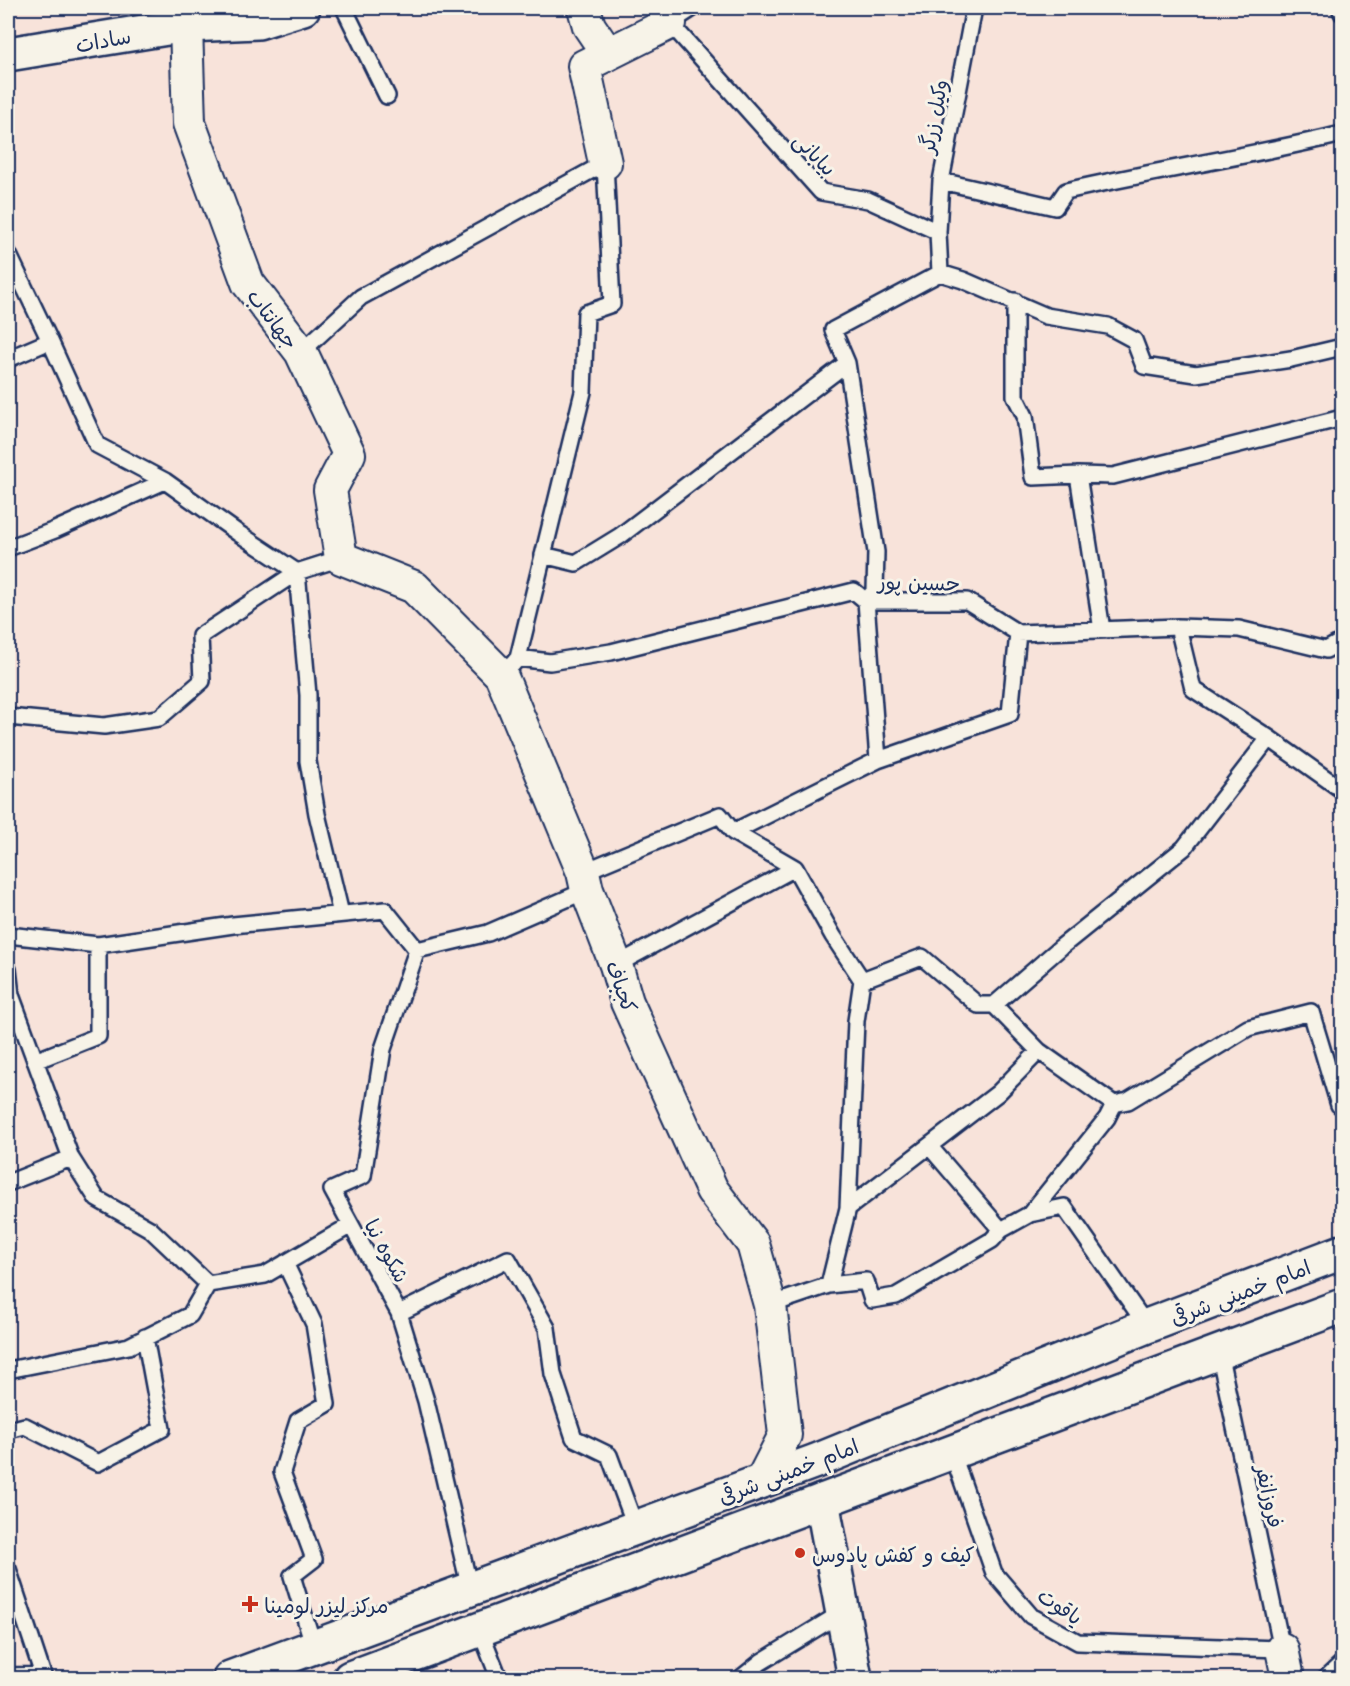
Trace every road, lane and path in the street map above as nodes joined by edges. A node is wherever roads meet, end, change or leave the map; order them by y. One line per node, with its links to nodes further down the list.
1 (303, 8): 8 (main road, سادات)
2 (344, 8): 11 (lane)
3 (584, 8): 10 (street)
4 (974, 8): 14 (lane, وکیل زرگر)
5 (1340, 8): 6 (lane)
6 (1342, 13)
7 (682, 15): 10 (street); 15 (lane, بیابانی)
8 (187, 16): 9 (main road, سادات); 21 (street, جهانتاب)
9 (8, 54)
10 (608, 54): 13 (street)
11 (387, 96)
12 (1342, 134): 14 (lane)
13 (604, 164): 21 (lane); 28 (lane)
14 (941, 181): 15 (lane, وکیل زرگر)
15 (938, 232): 17 (lane)
16 (8, 253): 19 (lane)
17 (940, 273): 18 (lane); 23 (lane)
18 (1015, 301): 20 (lane); 25 (lane)
19 (50, 341): 22 (lane); 26 (lane)
20 (1342, 347)
21 (301, 352): 29 (street, جهانتاب)
22 (8, 359)
23 (847, 363): 28 (lane); 31 (lane)
24 (1342, 418): 25 (lane)
25 (1078, 475): 33 (lane)
26 (165, 481): 27 (lane); 30 (lane)
27 (8, 548)
28 (543, 555): 36 (lane)
29 (341, 558): 30 (lane); 36 (street, کجباف)
30 (297, 572): 37 (lane); 44 (lane)
31 (866, 601): 34 (lane, حسین پور); 36 (lane, حسین پور); 39 (lane)
32 (1178, 627): 33 (lane); 35 (lane); 38 (lane)
33 (1102, 630): 34 (lane)
34 (1018, 633): 39 (lane)
35 (1342, 641)
36 (510, 667): 43 (street, کجباف)
37 (8, 717)
38 (1269, 738): 40 (lane); 51 (lane)
39 (878, 760): 41 (lane)
40 (1342, 790)
41 (733, 832): 42 (lane); 43 (lane)
42 (795, 868): 48 (lane); 50 (lane)
43 (585, 881): 47 (lane); 48 (street, کجباف)
44 (341, 914): 46 (lane); 47 (lane)
45 (8, 935): 46 (lane)
46 (98, 945): 53 (lane)
47 (417, 950): 61 (lane, شکوه نیا)
48 (616, 965): 67 (street, کجباف)
49 (8, 969): 53 (lane)
50 (862, 980): 51 (lane); 59 (lane)
51 (994, 1005): 52 (lane)
52 (1039, 1051): 54 (lane); 56 (lane)
53 (35, 1061): 57 (lane)
54 (1114, 1104): 55 (lane); 60 (lane)
55 (1342, 1104)
56 (930, 1147): 59 (lane); 62 (lane)
57 (71, 1158): 58 (lane); 65 (lane)
58 (8, 1183)
59 (848, 1208): 66 (lane)
60 (1030, 1214): 62 (lane); 70 (lane)
61 (351, 1225): 64 (lane); 69 (lane, شکوه نیا)
62 (1000, 1230): 66 (lane)
63 (1342, 1252): 70 (main road, امام خمینی شرقی)
64 (285, 1263): 65 (lane); 84 (lane)
65 (208, 1284): 71 (lane)
66 (830, 1285): 67 (lane)
67 (770, 1305): 77 (street, کجباف)
68 (1342, 1306): 72 (main road, امام خمینی شرقی)
69 (399, 1312): 79 (lane); 81 (lane, شکوه نیا)
70 (1147, 1326): 76 (main road, امام خمینی شرقی)
71 (145, 1337): 73 (lane); 74 (lane)
72 (1219, 1352): 75 (main road, امام خمینی شرقی); 85 (lane, فروزانفر)
73 (8, 1370)
74 (8, 1430)
75 (952, 1452): 78 (main road, امام خمینی شرقی); 85 (lane, یاقوت)
76 (816, 1461): 77 (main road, امام خمینی شرقی); 78 (street)
77 (761, 1482): 79 (main road, امام خمینی شرقی)
78 (822, 1501): 82 (main road); 83 (main road, امام خمینی شرقی)
79 (636, 1528): 81 (main road, امام خمینی شرقی)
80 (8, 1569): 88 (lane)
81 (470, 1589): 84 (main road, امام خمینی شرقی)
82 (843, 1612): 92 (lane); 93 (main road)
83 (480, 1630): 90 (main road, امام خمینی شرقی); 91 (lane)
84 (314, 1647): 89 (main road, امام خمینی شرقی)
85 (1282, 1648): 94 (street)
86 (1342, 1663): 95 (lane)
87 (8, 1676): 88 (lane)
88 (43, 1677)
89 (230, 1678)
90 (350, 1678)
91 (499, 1678)
92 (741, 1678)
93 (855, 1678)
94 (1288, 1678)
95 (1326, 1678)

